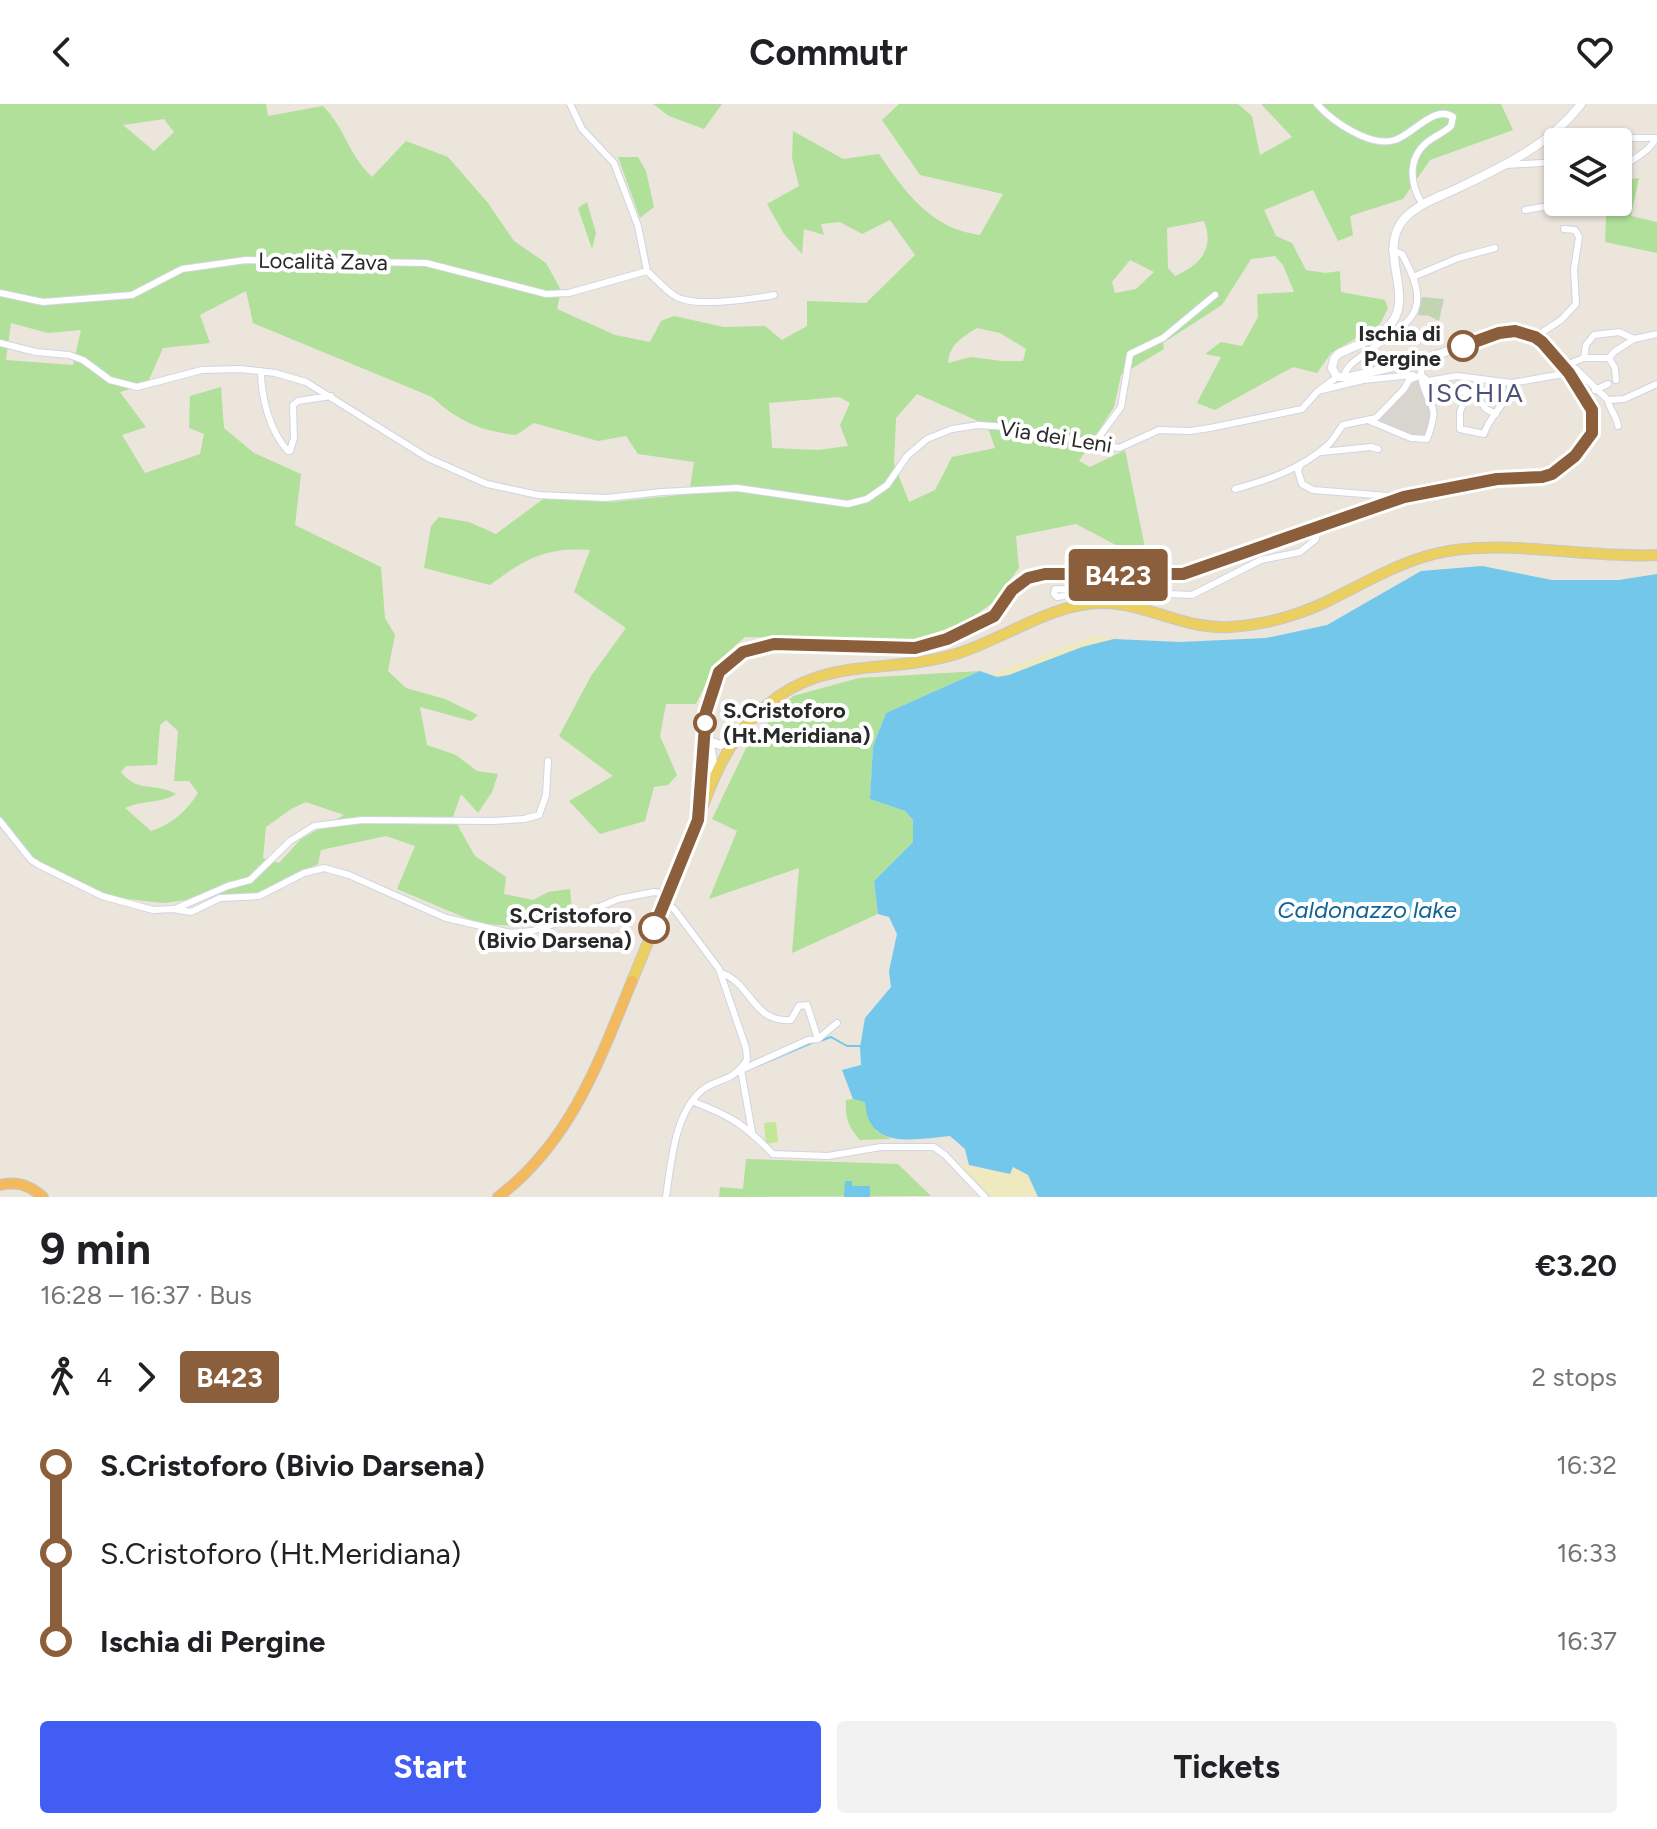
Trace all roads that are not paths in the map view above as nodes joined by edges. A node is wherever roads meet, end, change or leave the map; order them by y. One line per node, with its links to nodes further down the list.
1 (570, 104): 15 (street)
2 (1317, 104): 9 (street)
3 (1581, 104): 8 (street)
4 (1632, 138): 5 (street)
5 (1657, 138): 6 (street)
6 (1632, 158)
7 (1544, 163): 8 (street)
8 (1506, 165): 9 (street)
9 (1419, 206): 14 (street)
10 (1544, 207): 11 (street)
11 (1525, 210)
12 (1564, 229): 21 (street)
13 (1495, 248): 16 (street)
14 (1392, 250): 16 (street); 32 (street)
15 (647, 271): 17 (street, Località Zava); 18 (street)
16 (1413, 277): 32 (street, Via dei Leni)
17 (0, 293)
18 (774, 295)
19 (1215, 295): 46 (street)
20 (1657, 334): 22 (street)
21 (1535, 337): 28 (street); 29 (street)
22 (1648, 338): 23 (street); 24 (street)
23 (1634, 339): 26 (street); 27 (street)
24 (1657, 340)
25 (0, 343): 30 (street, Via dei Leni)
26 (1584, 358): 27 (street); 29 (street)
27 (1609, 358): 34 (street)
28 (1422, 360): 31 (street); 32 (street)
29 (1567, 367): 35 (street); 38 (street); 51 (street)
30 (261, 371): 41 (street, Via dei Leni); 41 (street)
31 (1421, 375): 33 (street); 39 (street); 44 (street); 44 (street)
32 (1341, 377): 39 (street, Via dei Leni)
33 (1438, 380): 35 (street); 40 (street)
34 (1616, 380)
35 (1512, 383): 43 (street)
36 (1608, 384): 38 (street)
37 (1656, 385): 42 (street)
38 (1595, 390): 42 (street)
39 (1317, 392): 46 (street, Via dei Leni)
40 (1467, 394): 43 (street); 43 (street)
41 (331, 396): 46 (street, Via dei Leni)
42 (1610, 401): 45 (street)
43 (1496, 414)
44 (1370, 421): 48 (street)
45 (1618, 426)
46 (1093, 445)
47 (1378, 449): 48 (street)
48 (1318, 452): 49 (street)
49 (1300, 465): 50 (street); 51 (street)
50 (1235, 489)
51 (1404, 497): 52 (street)
52 (1318, 527): 54 (street); 55 (street)
53 (1657, 555): 54 (main road)
54 (1097, 603): 56 (main road)
55 (706, 712): 57 (street); 59 (street)
56 (735, 739): 57 (street); 60 (main road)
57 (709, 741): 60 (street)
58 (548, 761): 64 (street)
59 (701, 769): 60 (street); 61 (street)
60 (715, 777): 61 (main road)
61 (698, 820): 63 (main road)
62 (0, 821): 64 (street)
63 (667, 898): 64 (street); 65 (street); 66 (main road)
64 (173, 909)
65 (721, 973): 68 (street); 69 (street)
66 (632, 981): 74 (highway)
67 (837, 1023): 68 (street)
68 (818, 1039): 69 (street)
69 (741, 1070): 70 (street); 71 (street)
70 (694, 1102): 71 (street); 75 (street)
71 (752, 1132): 76 (street)
72 (0, 1185): 73 (highway)
73 (42, 1197)
74 (498, 1197)
75 (666, 1197)
76 (985, 1197)

